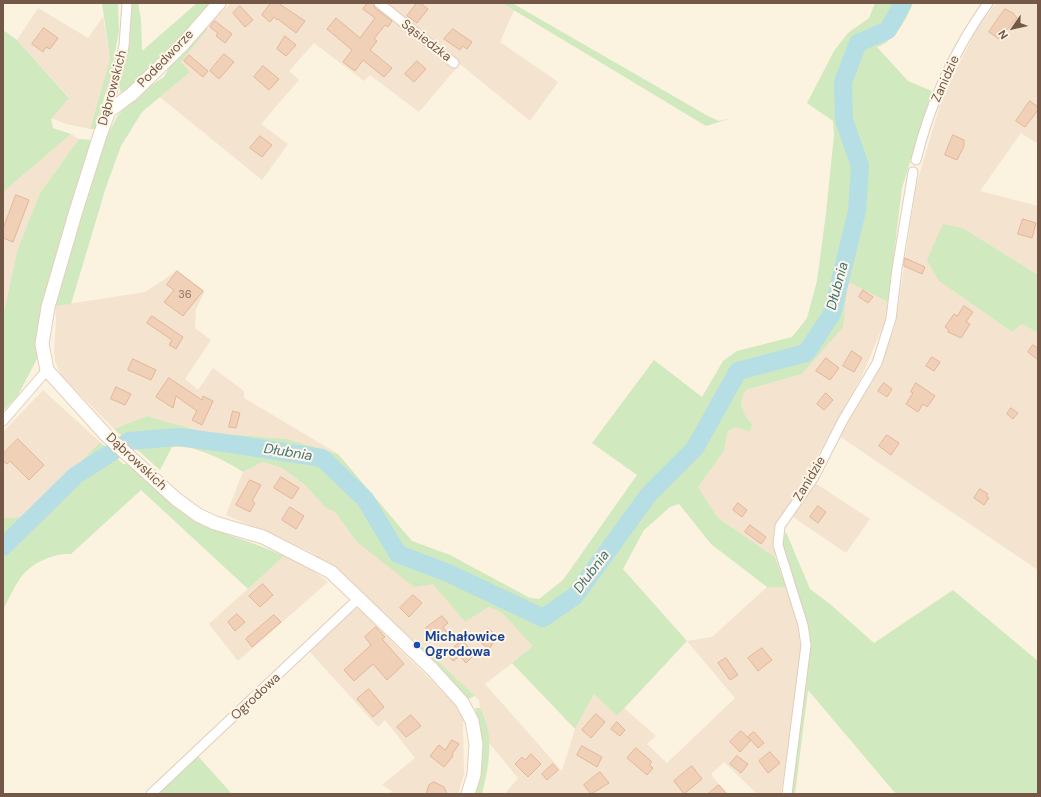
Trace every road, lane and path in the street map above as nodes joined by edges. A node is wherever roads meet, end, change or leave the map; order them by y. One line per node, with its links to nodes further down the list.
1 (127, 3): 6 (street, Dąbrowskich)
2 (219, 3): 6 (street, Podedworze)
3 (379, 3): 5 (street, Sąsiedzka)
4 (988, 3): 7 (street, Zanidzie)
5 (454, 63)
6 (110, 111): 9 (street, Dąbrowskich)
7 (916, 160)
8 (913, 172): 14 (street, Zanidzie)
9 (48, 370): 10 (street); 11 (street, Dąbrowskich)
10 (3, 421)
11 (359, 598): 12 (street, Ogrodowa); 13 (street, Dąbrowskich)
12 (151, 794)
13 (468, 794)
14 (787, 794)

